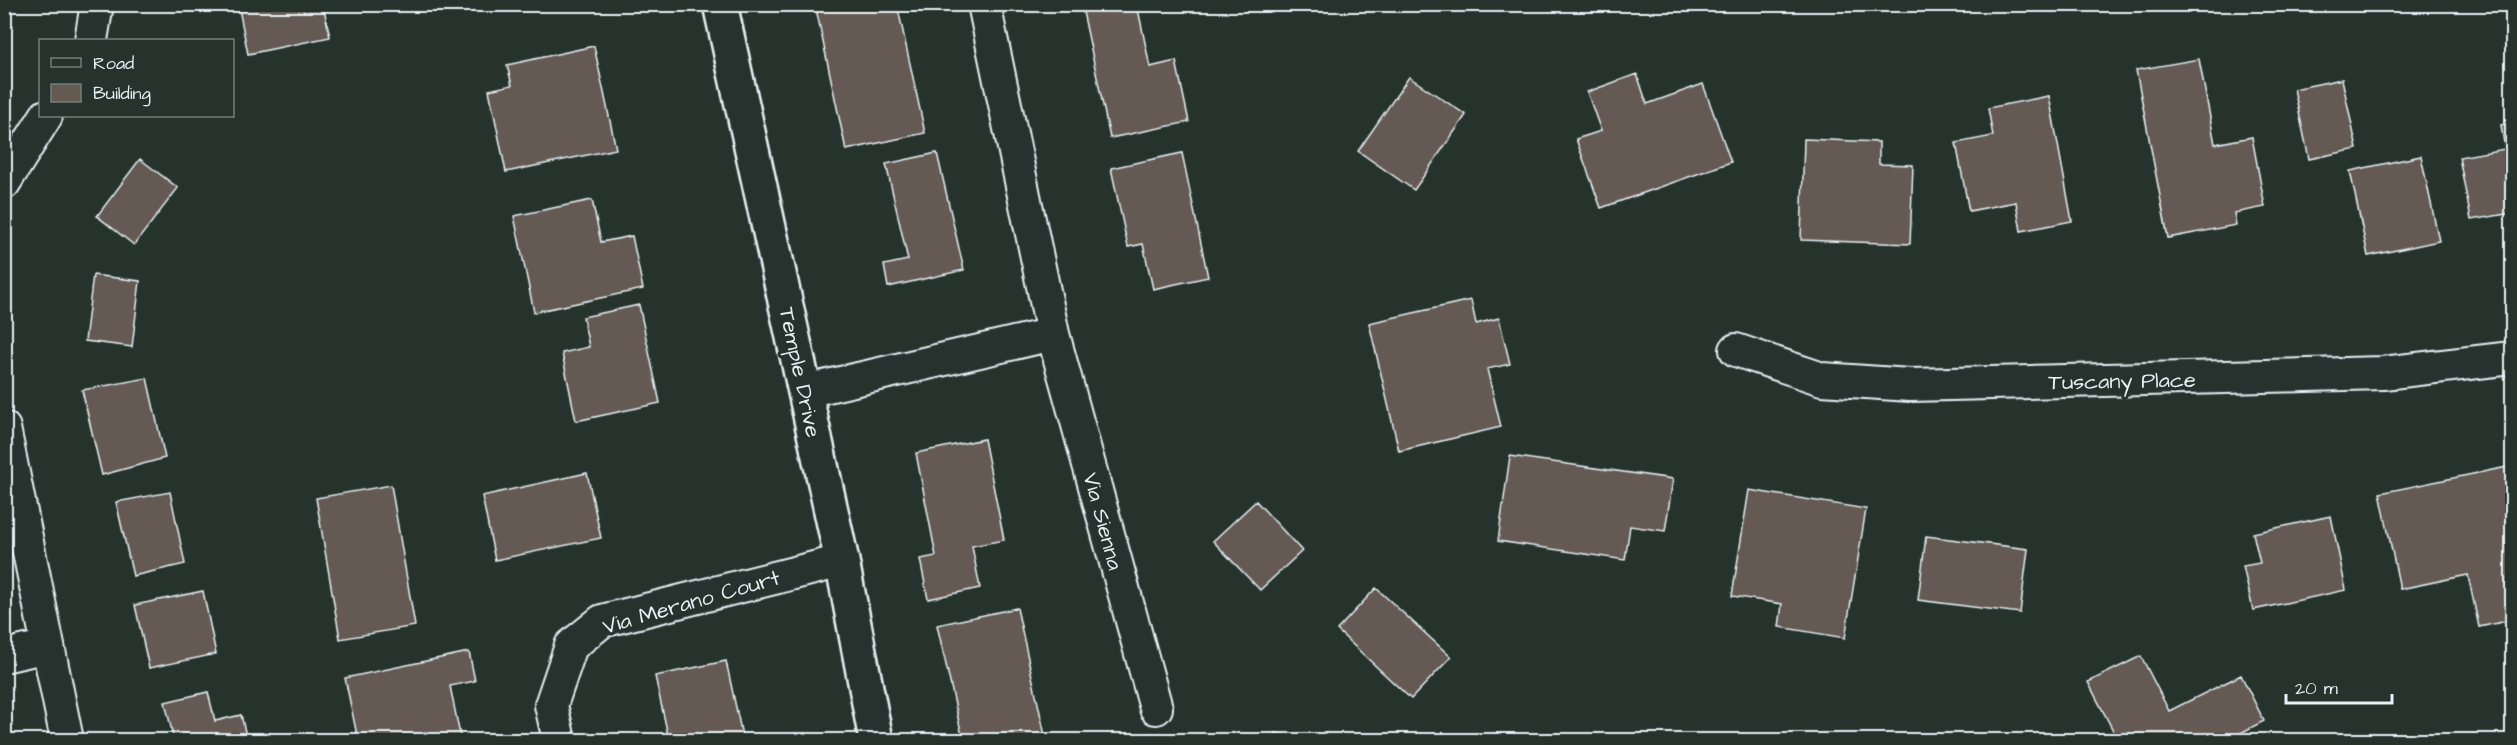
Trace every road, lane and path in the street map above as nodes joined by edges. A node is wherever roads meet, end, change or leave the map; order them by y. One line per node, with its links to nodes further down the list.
1 (97, 4): 4 (street)
2 (720, 4): 10 (street, Temple Drive)
3 (984, 4): 7 (street, Via Sienna)
4 (91, 39)
5 (45, 117): 6 (street)
6 (4, 183)
7 (1053, 334): 10 (street); 15 (street, Via Sienna)
8 (1736, 350): 9 (street, Tuscany Place)
9 (2512, 358)
10 (806, 390): 12 (street, Temple Drive)
11 (4, 428): 13 (street)
12 (842, 561): 17 (street, Via Merano Court); 18 (street, Temple Drive)
13 (48, 646): 14 (street); 16 (street)
14 (4, 656)
15 (1156, 708)
16 (67, 741)
17 (559, 741)
18 (876, 741)

